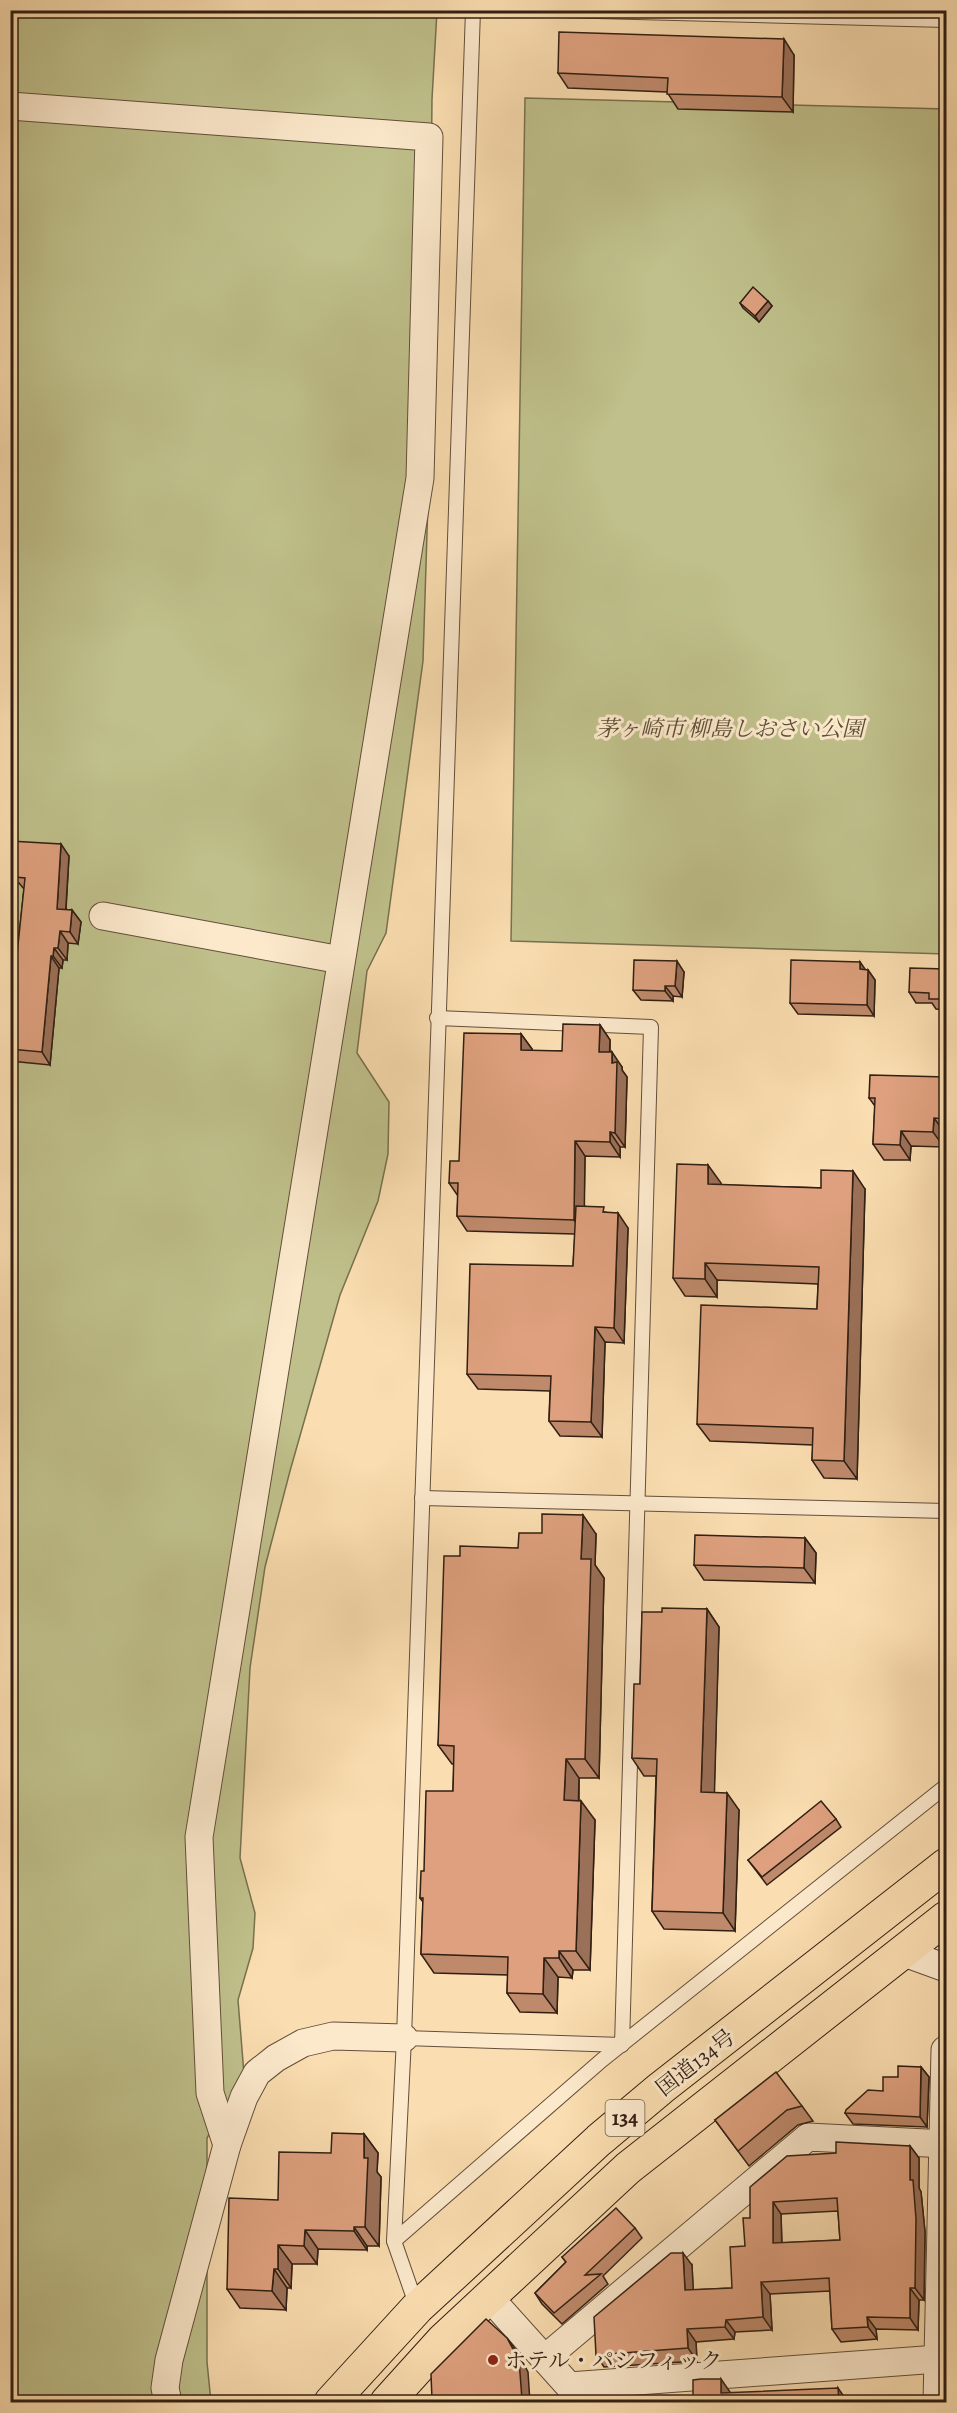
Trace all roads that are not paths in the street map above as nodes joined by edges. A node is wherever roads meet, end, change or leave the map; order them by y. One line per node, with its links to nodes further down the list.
1 (473, 10): 7 (lane)
2 (558, 10): 3 (lane)
3 (946, 20)
4 (10, 106): 6 (street)
5 (103, 916): 6 (street)
6 (341, 960): 20 (street)
7 (438, 1018): 8 (lane); 9 (lane)
8 (422, 1498): 9 (lane); 16 (lane)
9 (637, 1504): 10 (lane); 17 (lane)
10 (946, 1511)
11 (946, 1786): 17 (lane)
12 (946, 1865): 23 (highway, 国道134号 / 134)
13 (946, 1917): 14 (highway, 国道134号 / 134)
14 (902, 1952): 15 (street); 22 (highway, 国道134号 / 134)
15 (946, 1968)
16 (404, 2038): 17 (lane); 20 (street); 21 (lane)
17 (622, 2045): 21 (lane)
18 (945, 2050): 19 (street)
19 (944, 2144): 24 (street); 25 (street)
20 (227, 2145): 27 (street)
21 (394, 2241): 23 (lane)
22 (489, 2297): 24 (street); 29 (highway, 国道134号 / 134)
23 (417, 2308): 28 (highway, 国道134号 / 134)
24 (544, 2359): 25 (street)
25 (938, 2359): 26 (street)
26 (940, 2395)
27 (168, 2403)
28 (331, 2403)
29 (387, 2403)

